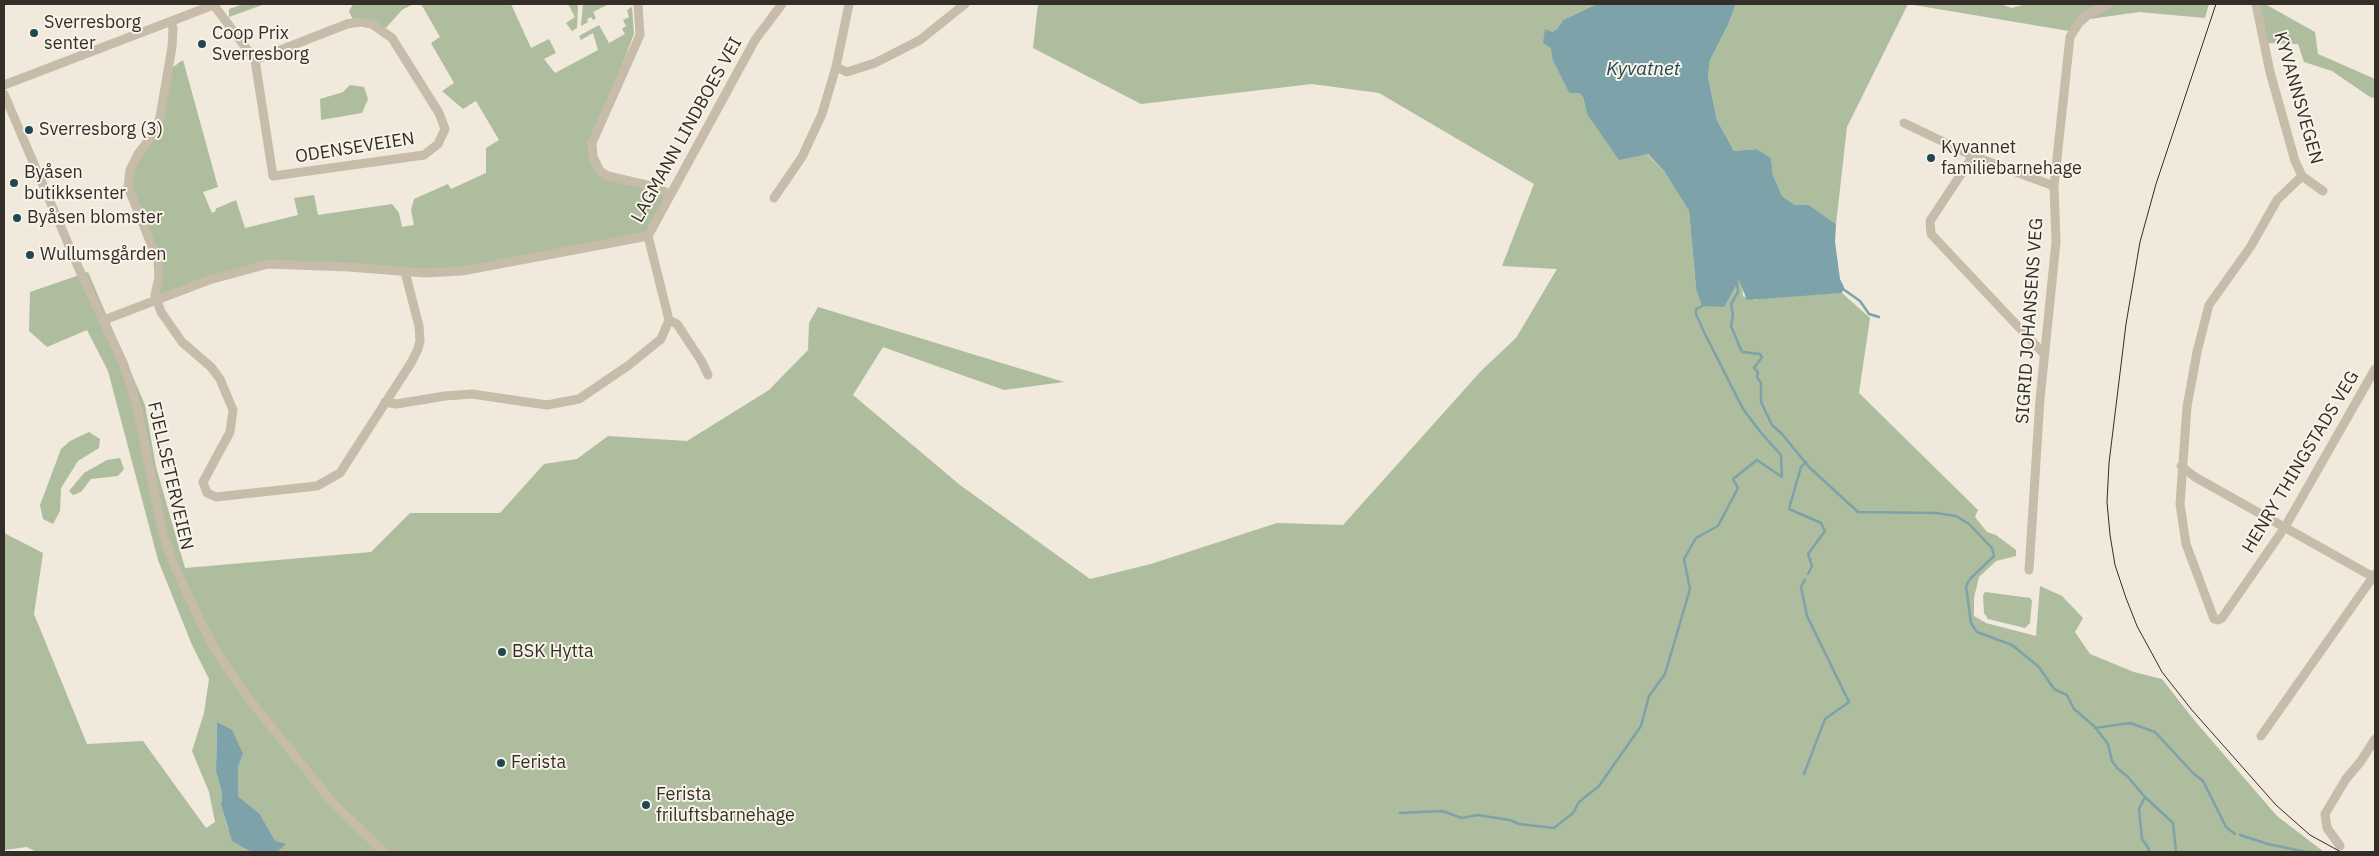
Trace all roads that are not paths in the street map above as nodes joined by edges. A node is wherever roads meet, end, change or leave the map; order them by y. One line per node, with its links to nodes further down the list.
1 (214, 4): 8 (street); 9 (street)
2 (782, 4): 18 (street, LAGMANN LINDBOES VEI)
3 (849, 4): 10 (street)
4 (965, 4): 10 (street)
5 (2108, 4): 16 (street, SIGRID JOHANSENS VEG)
6 (2256, 4): 15 (street, KYVANNSVEGEN)
7 (641, 5): 18 (street)
8 (171, 22): 11 (street); 22 (street)
9 (255, 60): 9 (street, ODENSEVEIEN)
10 (836, 67): 19 (street)
11 (4, 85)
12 (4, 94): 23 (street, FJELLSETERVEIEN)
13 (1904, 123): 14 (street)
14 (1973, 156): 16 (street); 25 (street)
15 (2302, 176): 17 (street, KYVANNSVEGEN); 29 (street)
16 (2054, 186): 25 (street, SIGRID JOHANSENS VEG)
17 (2323, 191)
18 (670, 194): 20 (street, LAGMANN LINDBOES VEI)
19 (774, 198)
20 (648, 236): 21 (street, LAGMANN LINDBOES VEI); 24 (street)
21 (405, 272): 22 (street, LAGMANN LINDBOES VEI); 28 (street)
22 (156, 301): 23 (street, LAGMANN LINDBOES VEI); 28 (street)
23 (104, 320): 36 (street, FJELLSETERVEIEN)
24 (669, 320): 27 (street); 28 (street)
25 (2044, 354): 31 (street, SIGRID JOHANSENS VEG)
26 (2375, 368): 30 (street, HENRY THINGSTADS VEG)
27 (708, 375)
28 (385, 402)
29 (2181, 466): 30 (street); 30 (street, HENRY THINGSTADS VEG)
30 (2286, 527): 32 (street)
31 (2029, 570)
32 (2375, 576): 33 (street)
33 (2261, 736)
34 (2375, 739): 35 (street)
35 (2340, 846)
36 (384, 852)

